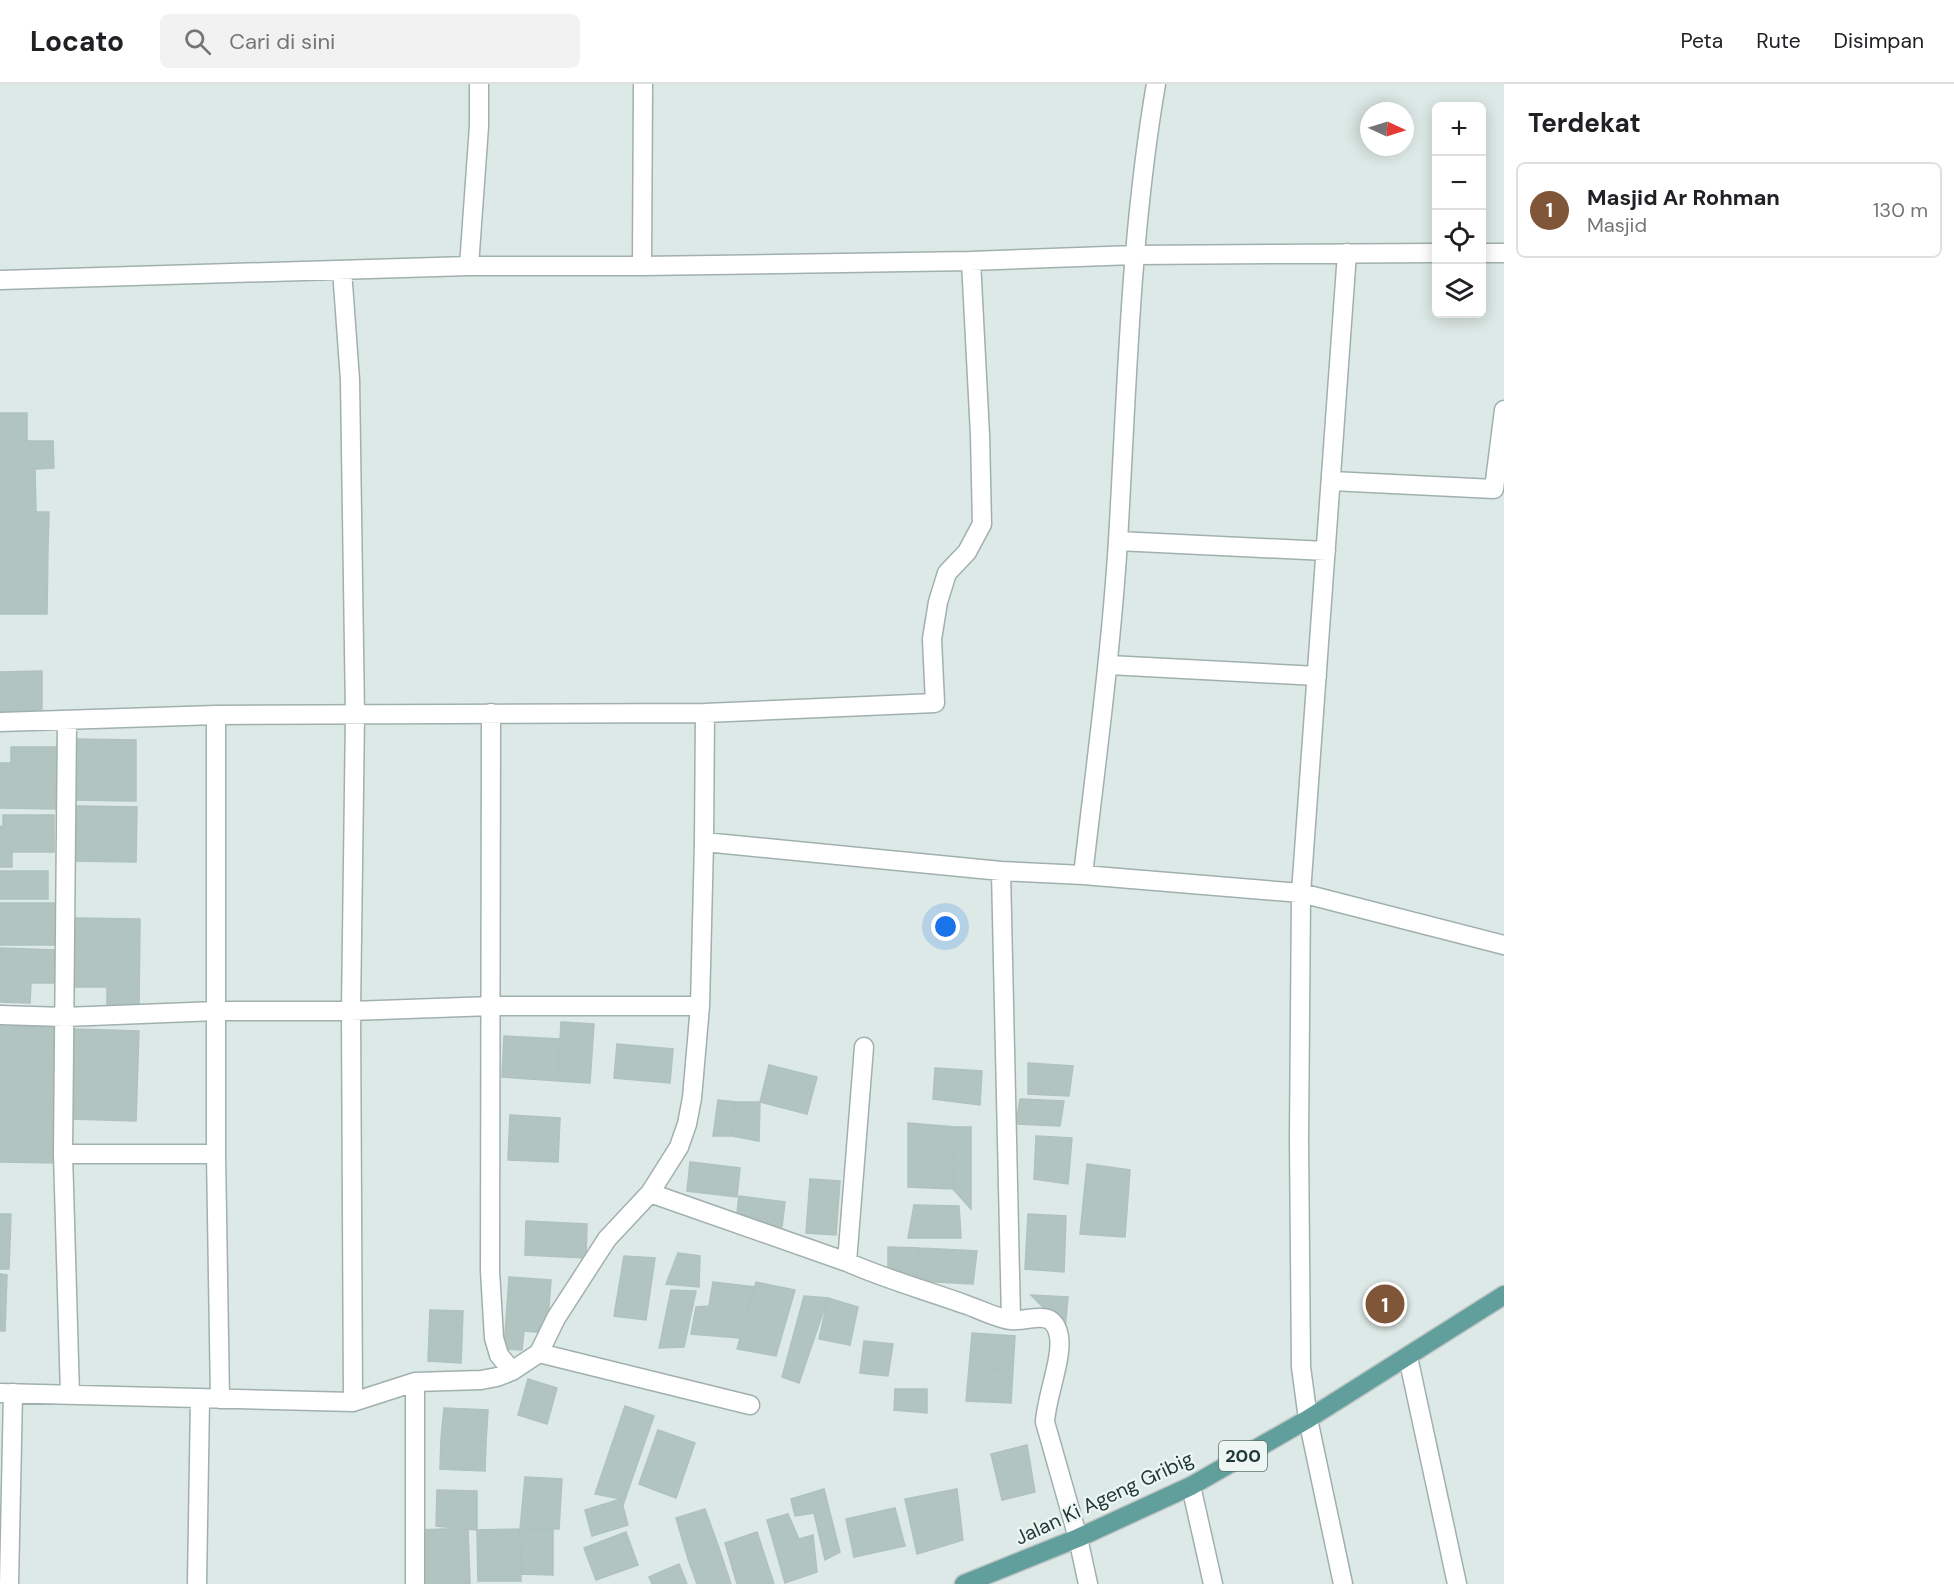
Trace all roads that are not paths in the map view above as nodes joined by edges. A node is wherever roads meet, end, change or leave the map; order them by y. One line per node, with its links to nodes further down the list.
1 (479, 84): 10 (street)
2 (643, 84): 11 (street)
3 (1156, 84): 8 (street)
4 (1347, 253): 5 (street); 8 (street); 15 (street)
5 (1432, 253)
6 (1486, 253): 7 (street)
7 (1504, 253)
8 (1134, 255): 9 (street); 17 (street)
9 (971, 261): 11 (street); 22 (street)
10 (469, 266): 11 (street); 12 (street)
11 (642, 266)
12 (342, 270): 13 (street); 23 (street)
13 (0, 280)
14 (1504, 410): 16 (street)
15 (1332, 482): 16 (street); 18 (street)
16 (1499, 490)
17 (1118, 541): 18 (street); 19 (street)
18 (1326, 551): 20 (street)
19 (1108, 665): 20 (street); 29 (street)
20 (1317, 676): 30 (street)
21 (491, 713): 22 (street); 23 (street); 32 (street)
22 (705, 713): 27 (street)
23 (355, 715): 24 (street); 35 (street)
24 (216, 716): 25 (street); 34 (street)
25 (67, 720): 26 (street); 37 (street)
26 (0, 722)
27 (704, 842): 28 (street); 33 (street)
28 (1001, 871): 29 (street); 44 (street)
29 (1083, 875): 30 (street)
30 (1301, 893): 31 (street); 55 (street)
31 (1504, 945)
32 (492, 1006): 33 (street); 35 (street); 47 (street)
33 (700, 1006): 41 (street)
34 (217, 1011): 35 (street); 37 (street); 40 (street)
35 (351, 1011): 53 (street)
36 (0, 1015): 37 (street)
37 (65, 1017): 39 (street)
38 (864, 1047): 42 (street)
39 (63, 1154): 40 (street); 50 (street)
40 (216, 1154): 52 (street)
41 (650, 1193): 42 (street); 45 (street)
42 (848, 1262): 44 (street)
43 (1504, 1295): 46 (main road, Jalan Ki Ageng Gribig / 200)
44 (1011, 1320): 57 (street)
45 (539, 1353): 47 (street); 54 (street)
46 (1408, 1357): 55 (main road, Jalan Ki Ageng Gribig / 200); 65 (street)
47 (512, 1371): 48 (street)
48 (416, 1382): 53 (street); 60 (street)
49 (7, 1393): 50 (street); 58 (street)
50 (70, 1395): 51 (street)
51 (200, 1399): 52 (street); 59 (street)
52 (220, 1399): 53 (street)
53 (353, 1402)
54 (750, 1405)
55 (1308, 1419): 56 (main road, Jalan Ki Ageng Gribig / 200); 64 (street)
56 (1191, 1486): 57 (main road, Jalan Ki Ageng Gribig / 200); 63 (street)
57 (1078, 1538): 61 (main road, Jalan Ki Ageng Gribig / 200); 62 (street)
58 (9, 1584)
59 (197, 1584)
60 (415, 1584)
61 (964, 1584)
62 (1088, 1584)
63 (1213, 1584)
64 (1343, 1584)
65 (1457, 1584)

